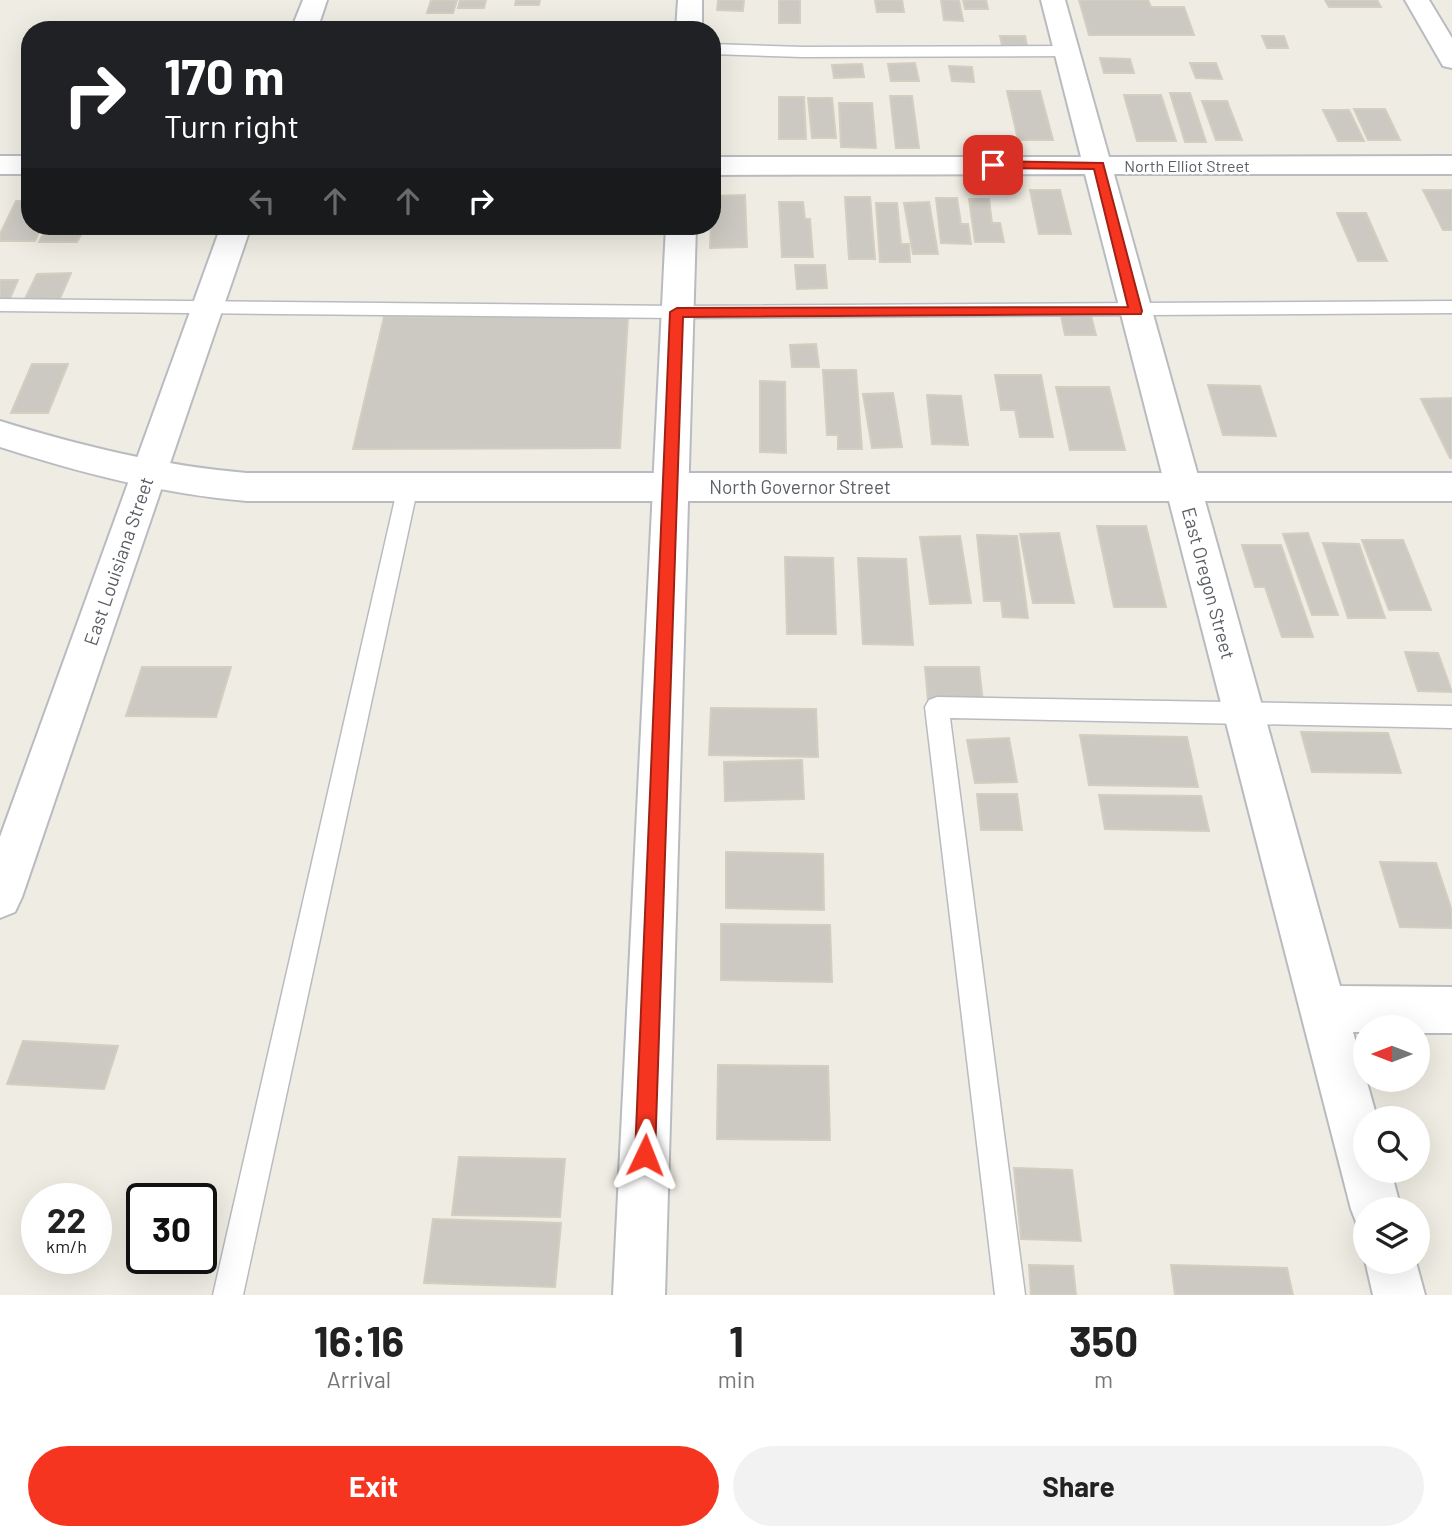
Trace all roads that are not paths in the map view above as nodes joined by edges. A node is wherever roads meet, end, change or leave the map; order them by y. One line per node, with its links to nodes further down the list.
1 (315, 0): 5 (street)
2 (690, 0): 6 (street)
3 (1053, 0): 8 (street, East Oregon Street)
4 (1417, 0): 9 (street)
5 (307, 21)
6 (689, 21)
7 (721, 50): 8 (lane)
8 (1066, 51): 14 (street, East Oregon Street)
9 (1450, 55)
10 (0, 165): 11 (street)
11 (21, 165)
12 (1452, 165): 14 (street, North Elliot Street)
13 (721, 166): 14 (street, North Elliot Street)
14 (1099, 166): 20 (street, East Oregon Street)
15 (233, 235): 18 (street, East Louisiana Street)
16 (681, 235): 21 (street)
17 (0, 305): 18 (lane)
18 (207, 307): 21 (lane); 23 (street, East Louisiana Street)
19 (1452, 307): 20 (lane)
20 (1136, 311): 21 (lane); 26 (street, East Oregon Street)
21 (677, 312): 24 (street)
22 (0, 434): 23 (street, North Governor Street)
23 (148, 475): 25 (street, North Governor Street); 30 (street, East Louisiana Street)
24 (671, 485): 25 (street, North Governor Street); 26 (street, North Governor Street); 36 (street)
25 (408, 486): 35 (lane)
26 (1183, 487): 27 (street, North Governor Street); 28 (street, East Oregon Street)
27 (1452, 487)
28 (1245, 714): 29 (lane); 31 (street, East Oregon Street); 37 (lane)
29 (1452, 717)
30 (0, 897)
31 (1325, 1009): 32 (street); 33 (street, East Oregon Street)
32 (1452, 1010)
33 (1353, 1118)
34 (1393, 1274): 38 (street)
35 (228, 1295)
36 (639, 1295)
37 (1010, 1295)
38 (1399, 1295)

